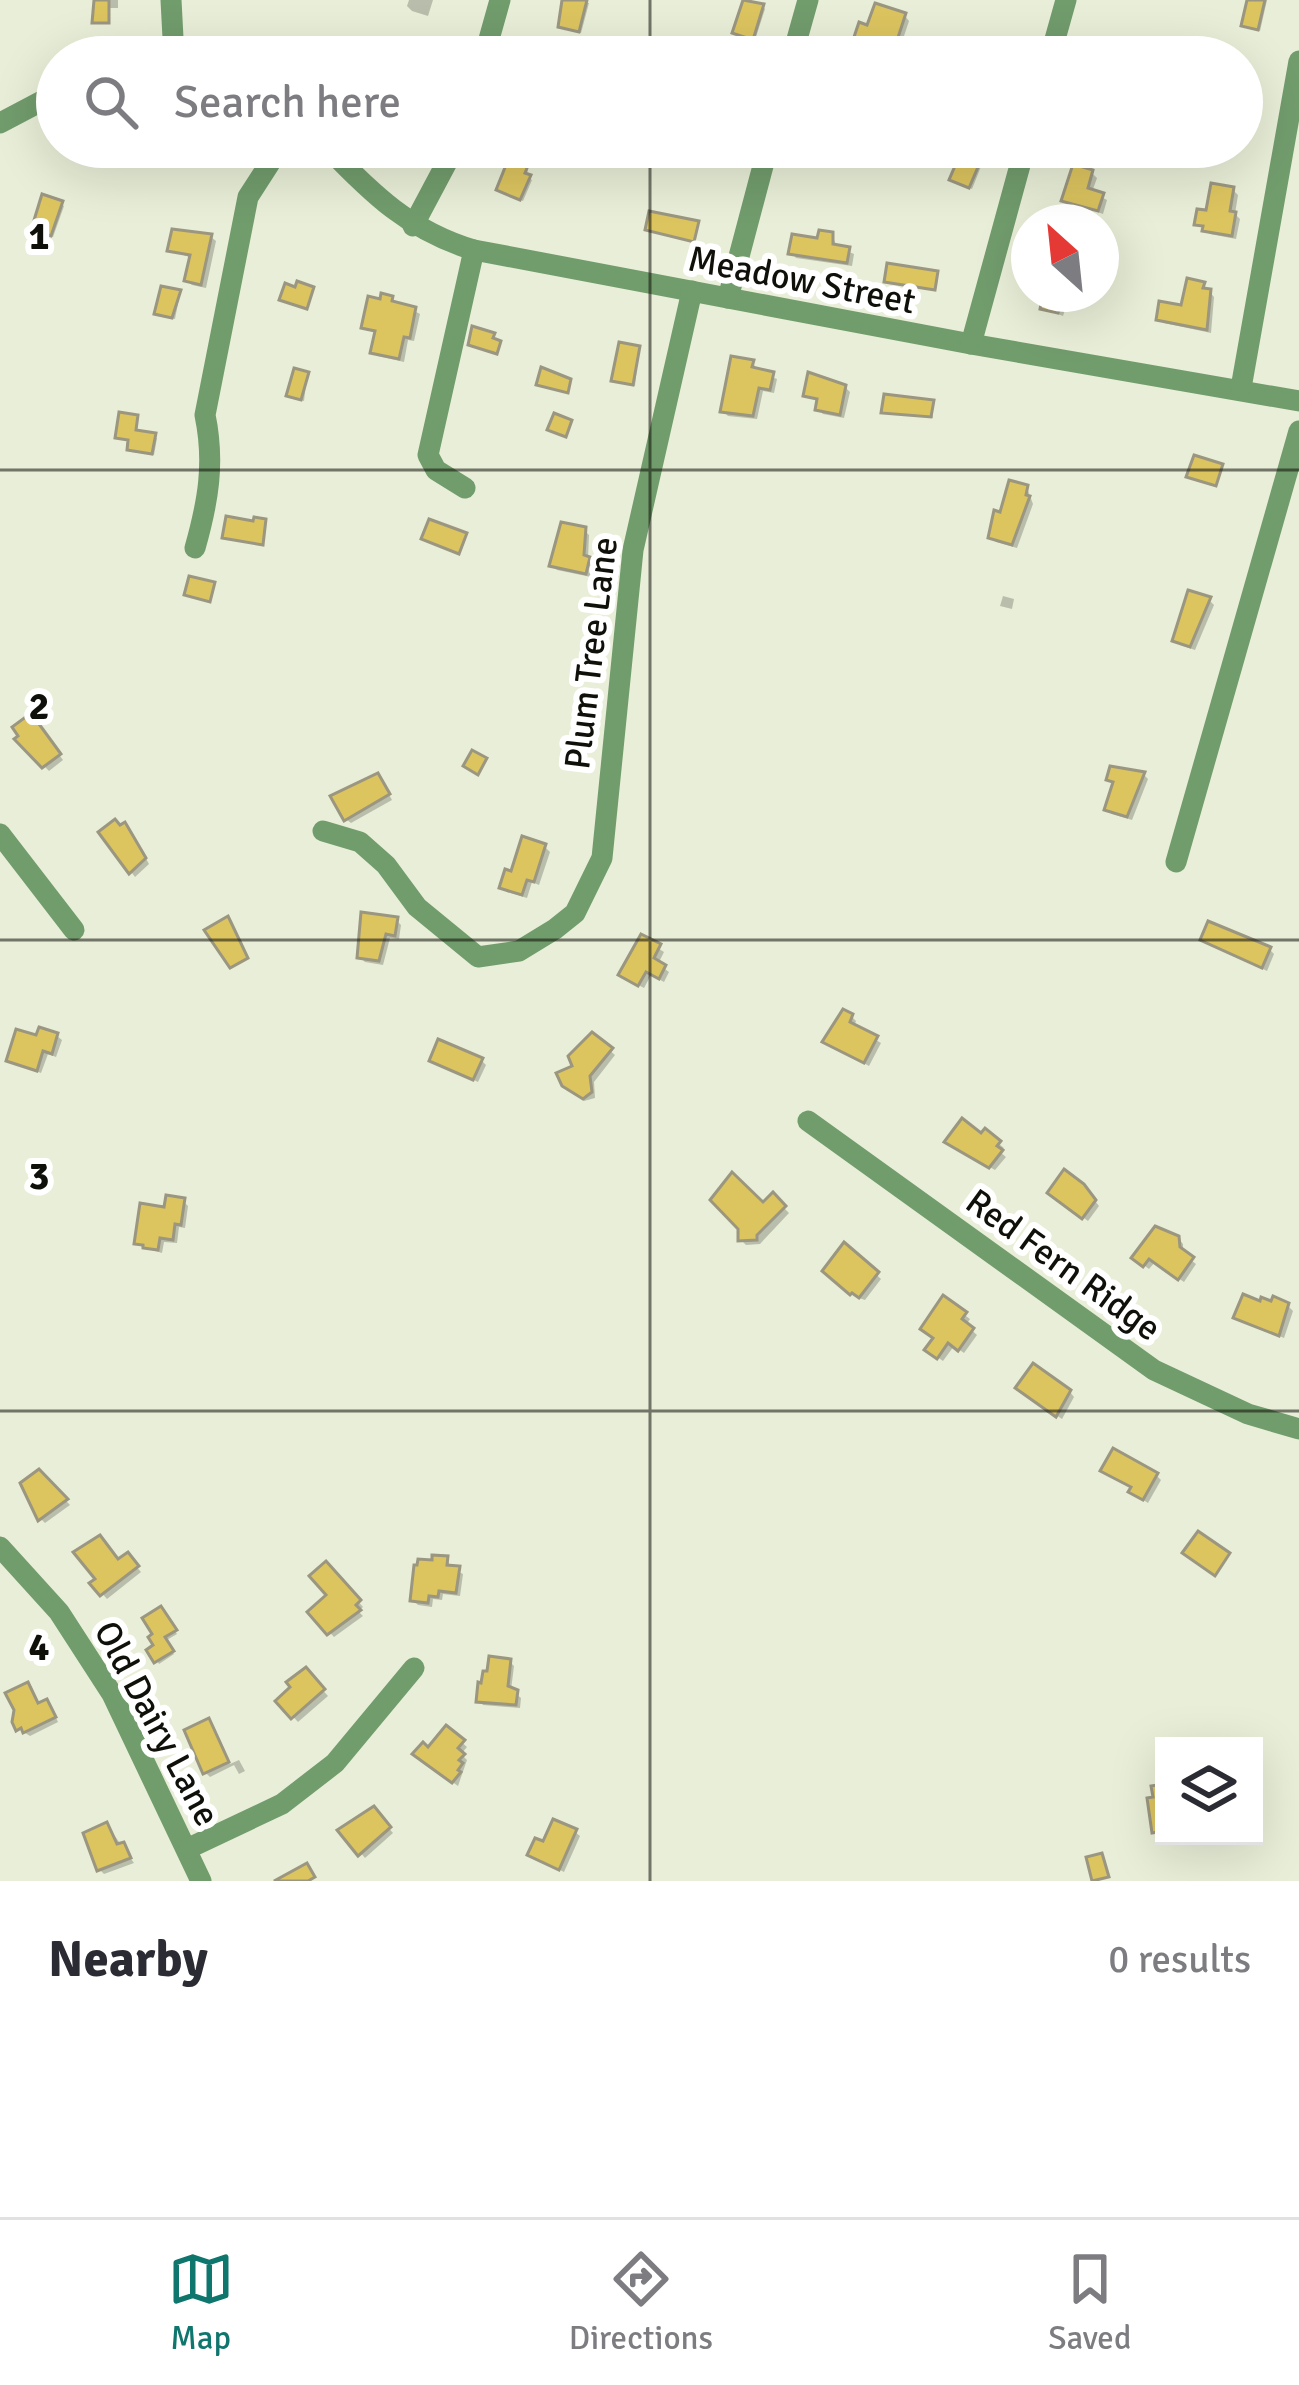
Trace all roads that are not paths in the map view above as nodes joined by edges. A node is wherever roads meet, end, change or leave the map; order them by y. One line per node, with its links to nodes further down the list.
1 (171, 0): 5 (street)
2 (500, 0): 6 (street)
3 (808, 0): 7 (street)
4 (1066, 0): 8 (street)
5 (173, 36)
6 (490, 36)
7 (798, 36)
8 (1056, 36)
9 (1299, 62): 22 (street)
10 (36, 104): 11 (street)
11 (0, 123)
12 (267, 168): 26 (street)
13 (347, 168): 17 (street, Meadow Street)
14 (444, 168): 17 (street)
15 (762, 168): 20 (street)
16 (1019, 168): 21 (street)
17 (413, 226): 18 (street, Meadow Street)
18 (474, 250): 19 (street, Meadow Street); 25 (street)
19 (692, 292): 20 (street, Meadow Street); 27 (street, Plum Tree Lane)
20 (728, 298): 21 (street, Meadow Street)
21 (971, 344): 22 (street, Meadow Street)
22 (1241, 388): 23 (street, Meadow Street)
23 (1299, 401)
24 (1299, 431): 29 (street)
25 (465, 488)
26 (195, 548)
27 (323, 831)
28 (0, 834): 30 (street)
29 (1176, 862)
30 (74, 930)
31 (808, 1121): 32 (street, Red Fern Ridge)
32 (1299, 1430)
33 (0, 1547): 35 (street, Old Dairy Lane)
34 (414, 1668): 35 (street)
35 (189, 1848): 36 (street, Old Dairy Lane)
36 (201, 1881)

